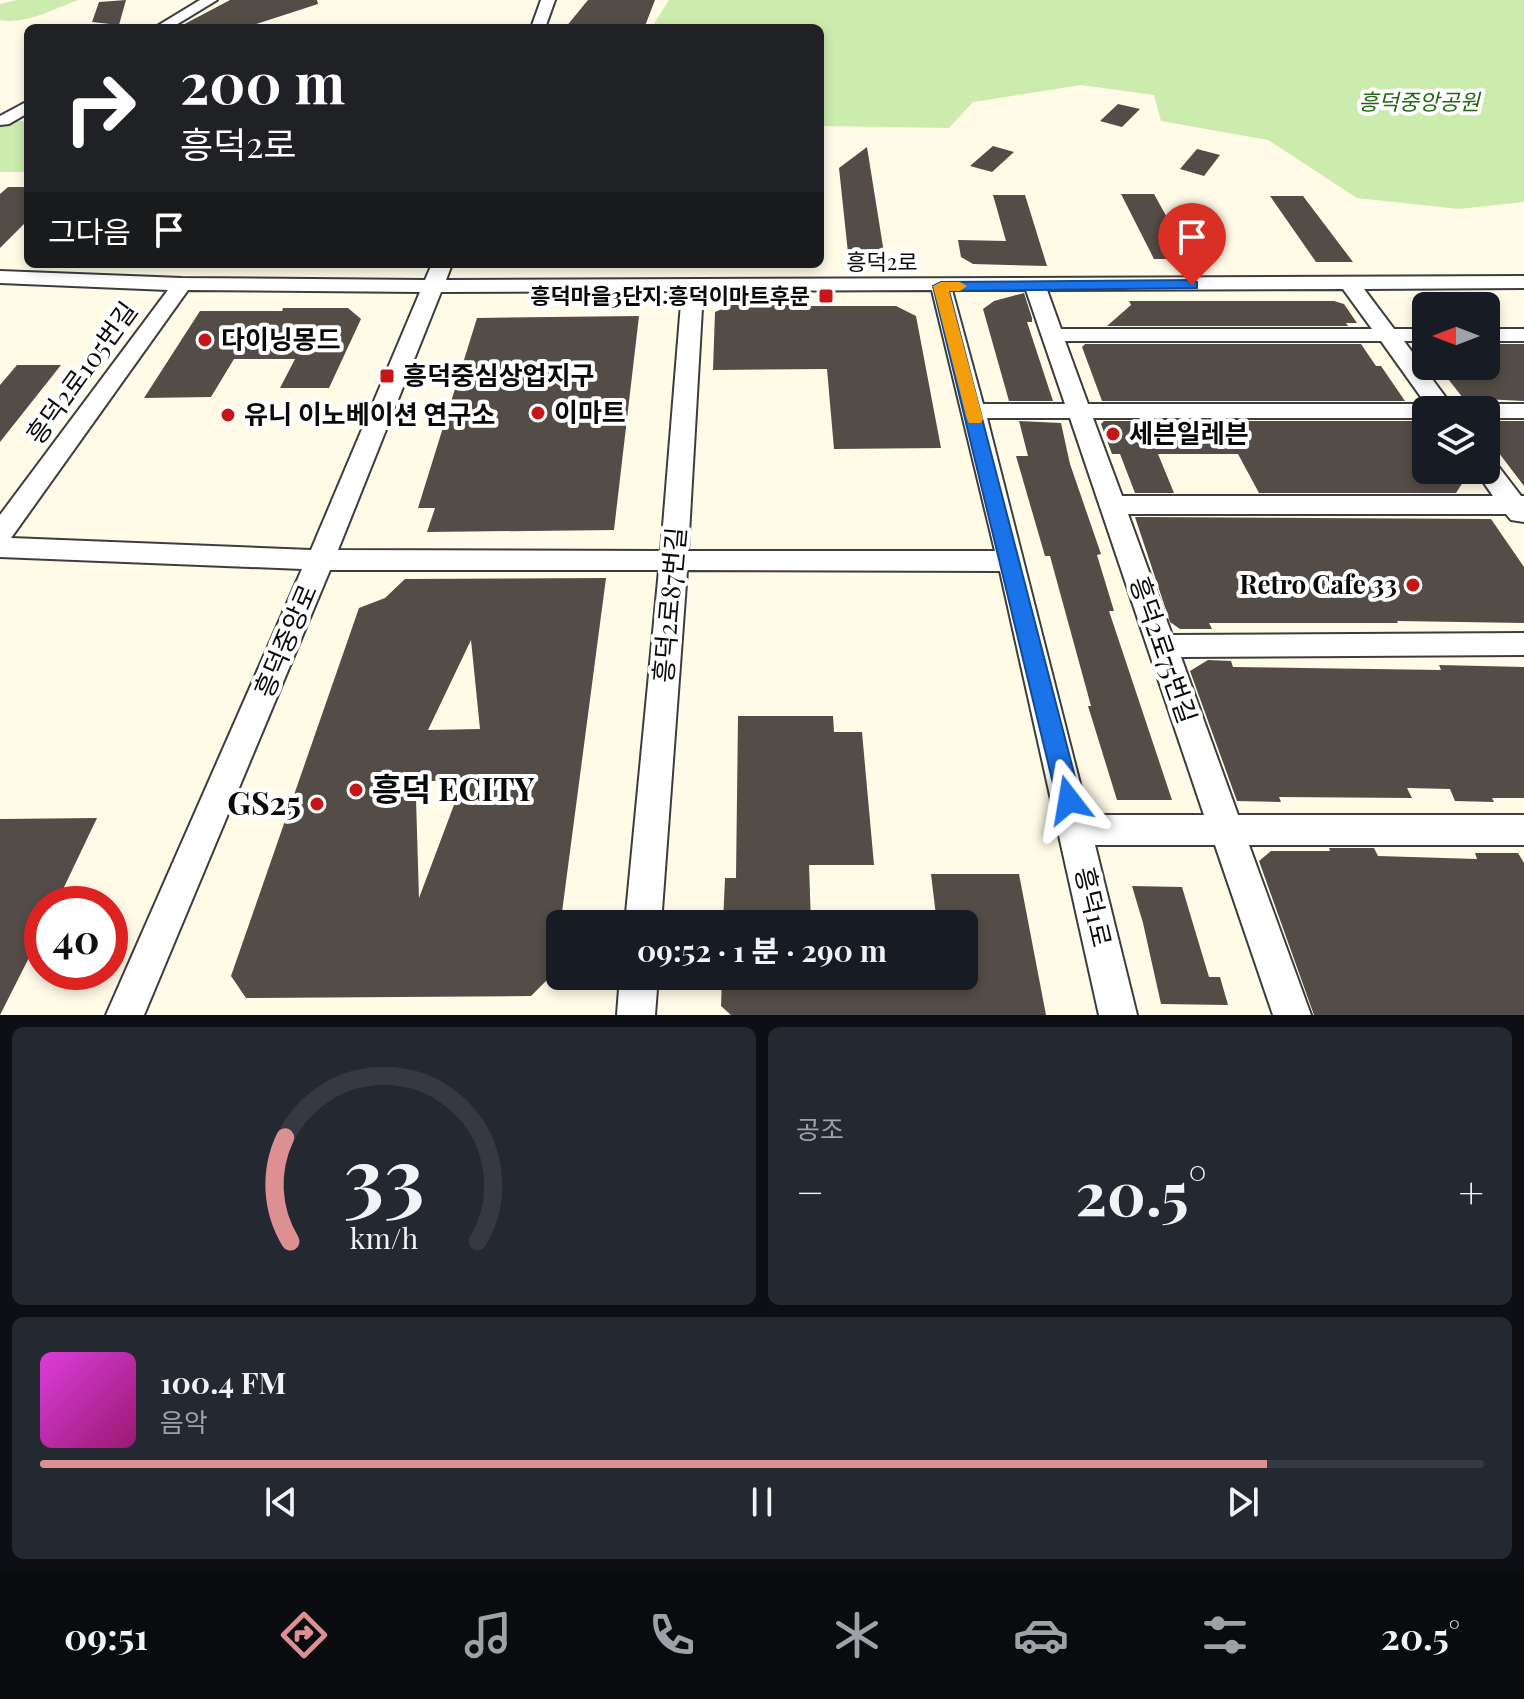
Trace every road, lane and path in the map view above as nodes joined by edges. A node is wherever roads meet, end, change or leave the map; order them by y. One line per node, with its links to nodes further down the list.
1 (210, 0): 3 (street)
2 (548, 0): 4 (street)
3 (168, 24)
4 (539, 24)
5 (24, 108): 6 (street)
6 (3, 121)
7 (437, 275): 11 (street, 흥덕2로); 12 (street, 흥덕2로); 31 (street, 흥덕중앙로)
8 (0, 277): 11 (street, 흥덕2로)
9 (1524, 282): 10 (street, 흥덕2로)
10 (1349, 283): 14 (street, 흥덕2로); 16 (street)
11 (182, 284): 29 (street, 흥덕2로105번길)
12 (693, 286): 13 (street, 흥덕2로); 32 (street, 흥덕2로87번길)
13 (941, 286): 14 (street, 흥덕2로); 21 (street, 흥덕1로)
14 (1035, 286): 15 (street, 흥덕2로75번길)
15 (1052, 335): 16 (street); 25 (street, 흥덕2로75번길)
16 (1387, 335): 17 (street); 20 (street)
17 (1412, 335)
18 (1500, 335): 19 (street)
19 (1524, 335)
20 (1433, 396)
21 (973, 411): 25 (street); 33 (street, 흥덕1로)
22 (1412, 411): 25 (street)
23 (1500, 411): 24 (street)
24 (1524, 411)
25 (1080, 413): 27 (street, 흥덕2로75번길)
26 (1499, 484): 28 (street)
27 (1112, 505): 28 (street); 35 (street, 흥덕2로75번길)
28 (1520, 510)
29 (0, 534)
30 (0, 547): 31 (street)
31 (320, 560): 32 (street); 41 (street, 흥덕중앙로)
32 (674, 561): 33 (street); 39 (street, 흥덕2로87번길)
33 (1011, 561): 36 (street, 흥덕1로)
34 (1524, 644): 35 (street)
35 (1162, 646): 37 (street, 흥덕2로75번길)
36 (1076, 830): 37 (street); 43 (street, 흥덕1로)
37 (1226, 830): 38 (street); 44 (street, 흥덕2로75번길)
38 (1524, 830)
39 (644, 910)
40 (638, 990): 42 (street)
41 (125, 1015)
42 (636, 1015)
43 (1118, 1015)
44 (1292, 1015)

